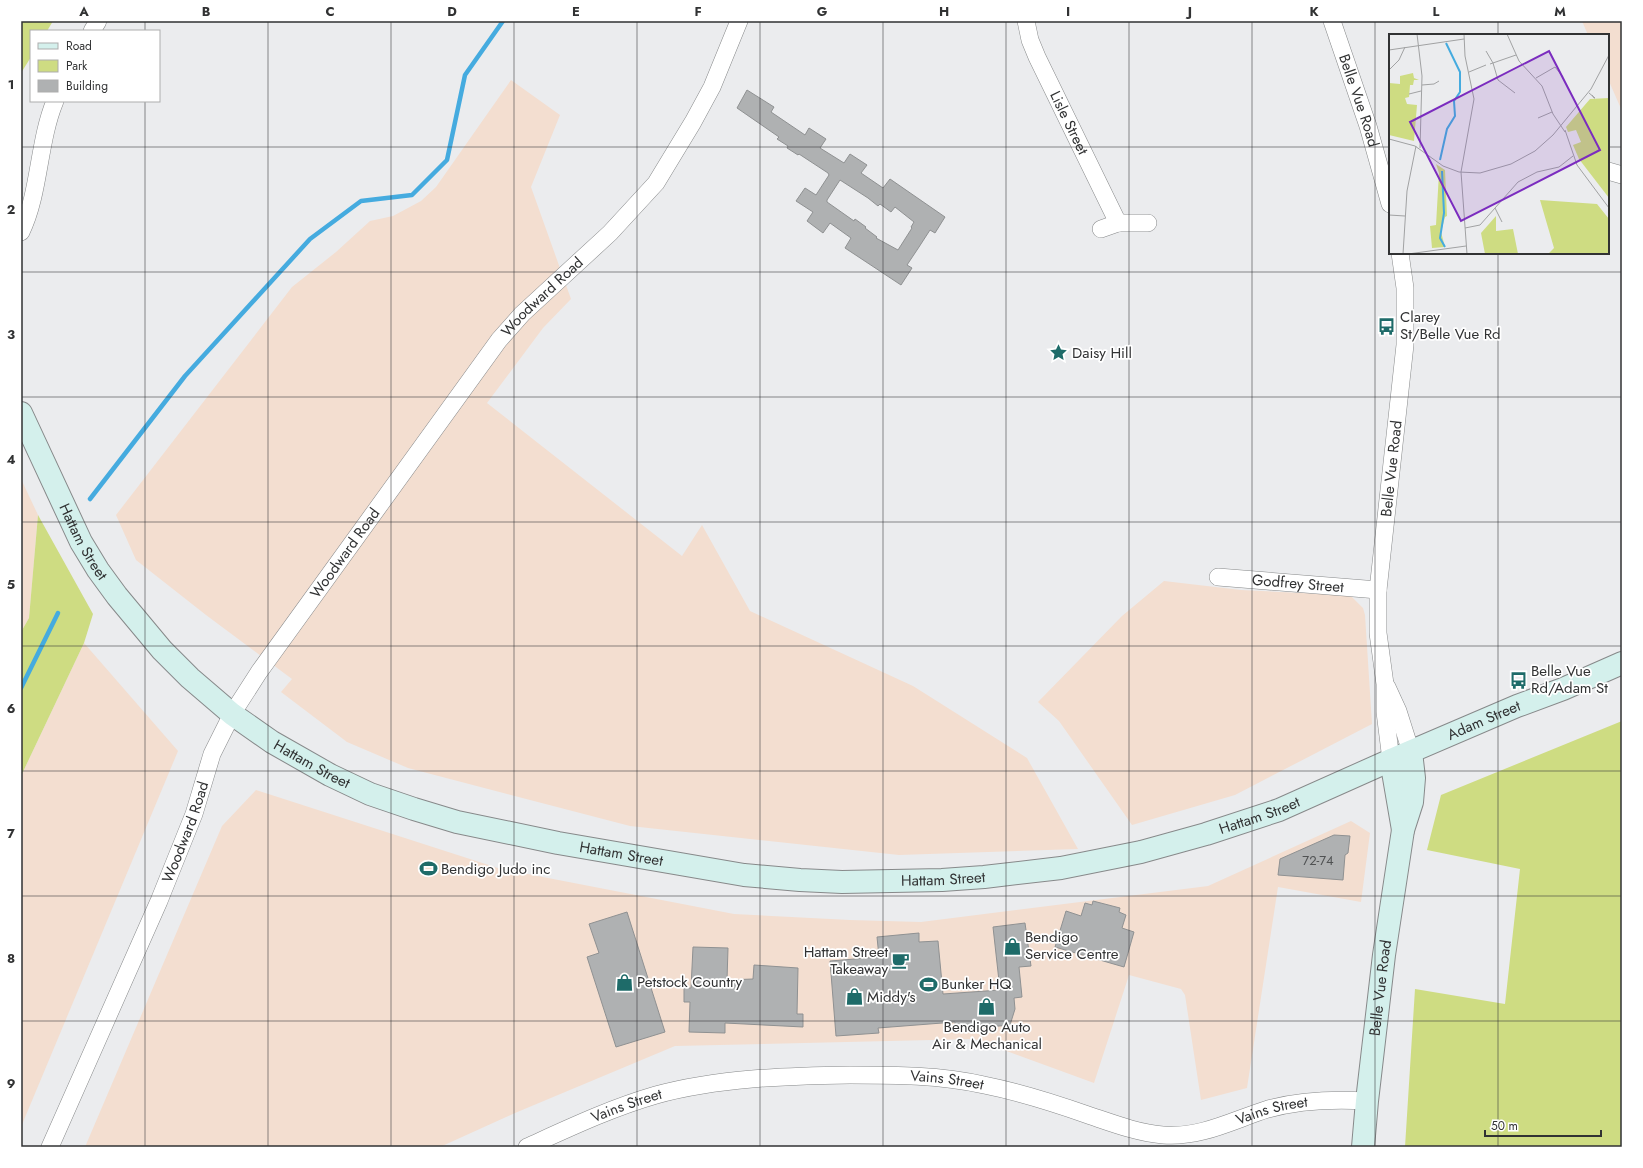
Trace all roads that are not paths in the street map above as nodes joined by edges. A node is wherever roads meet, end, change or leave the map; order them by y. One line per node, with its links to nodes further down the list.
1 (98, 21): 5 (street)
2 (739, 21): 20 (street, Woodward Road)
3 (1026, 21): 10 (street, Lisle Street)
4 (1332, 21): 9 (street, Belle Vue Road)
5 (93, 30)
6 (55, 102): 13 (street)
7 (1609, 171): 8 (street)
8 (1622, 174)
9 (1389, 194)
10 (1118, 223): 11 (street); 12 (street)
11 (1148, 223)
12 (1100, 229)
13 (21, 232)
14 (1400, 254): 17 (street, Belle Vue Road)
15 (21, 413): 20 (main road, Hattam Street)
16 (1218, 577): 17 (street, Godfrey Street)
17 (1378, 590): 19 (street, Belle Vue Road)
18 (1622, 663): 21 (main road, Adam Street)
19 (1385, 684): 21 (street, Belle Vue Road); 22 (street, Belle Vue Road)
20 (232, 714): 22 (main road, Hattam Street); 25 (street, Woodward Road)
21 (1411, 752): 22 (main road, Adam Street); 23 (main road, Belle Vue Road)
22 (1391, 760): 23 (main road, Belle Vue Road)
23 (1403, 830): 24 (main road, Belle Vue Road)
24 (1367, 1101): 26 (street, Vains Street); 27 (main road, Belle Vue Road)
25 (50, 1147)
26 (527, 1147)
27 (1363, 1147)

